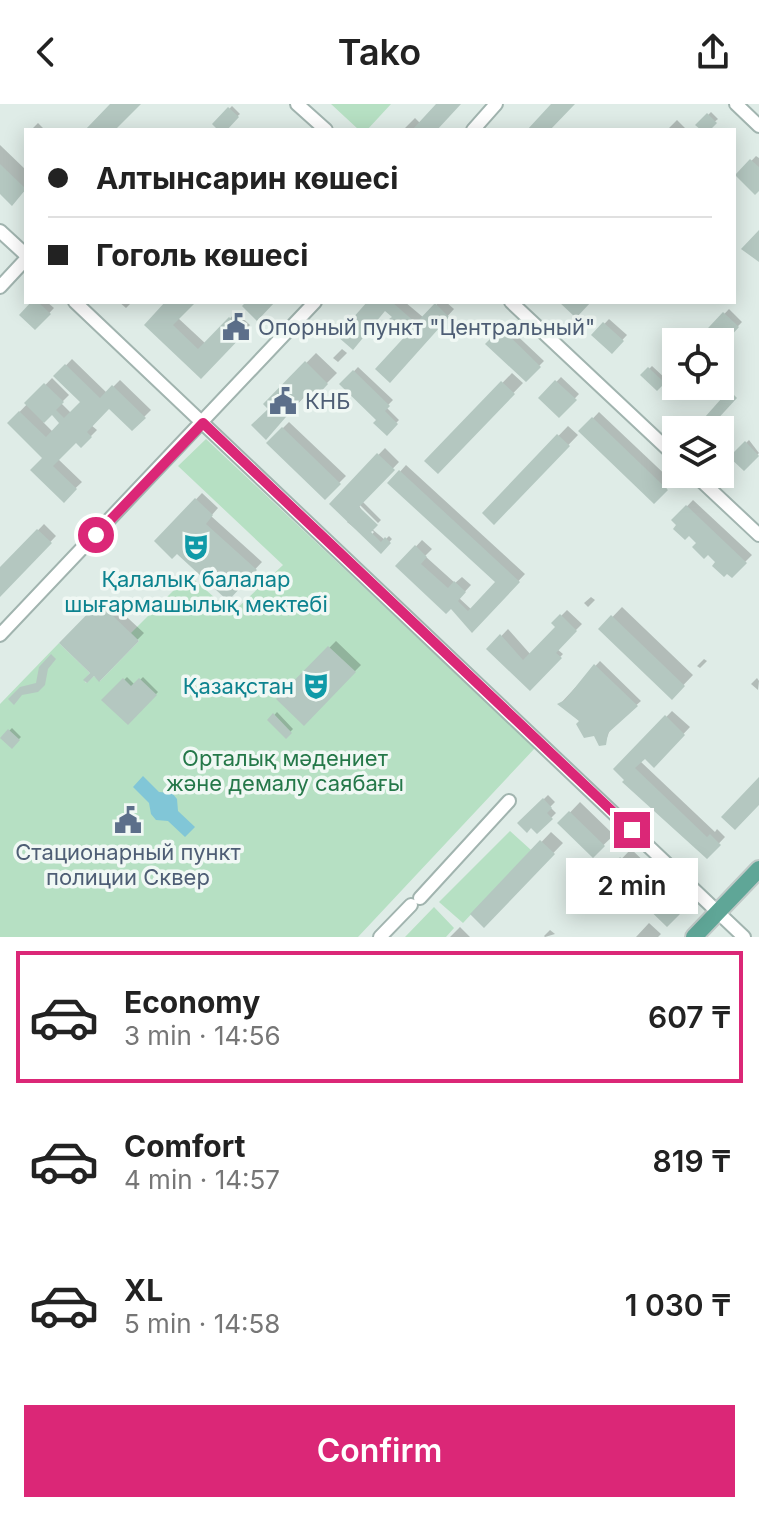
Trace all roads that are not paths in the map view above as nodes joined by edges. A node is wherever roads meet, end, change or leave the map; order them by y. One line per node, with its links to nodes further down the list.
1 (297, 104): 5 (street)
2 (496, 104): 6 (street)
3 (736, 104): 4 (street)
4 (759, 126)
5 (324, 128)
6 (475, 128)
7 (0, 231): 8 (street)
8 (24, 255)
9 (24, 259): 10 (street)
10 (0, 287)
11 (77, 304): 14 (street)
12 (313, 304): 14 (street)
13 (513, 304): 15 (street)
14 (203, 423): 18 (street); 21 (street)
15 (662, 444)
16 (709, 488): 17 (street)
17 (759, 535)
18 (1, 633)
19 (509, 801): 22 (street)
20 (759, 869): 21 (main road)
21 (718, 912): 23 (main road); 24 (street)
22 (380, 937)
23 (694, 937)
24 (744, 937)

